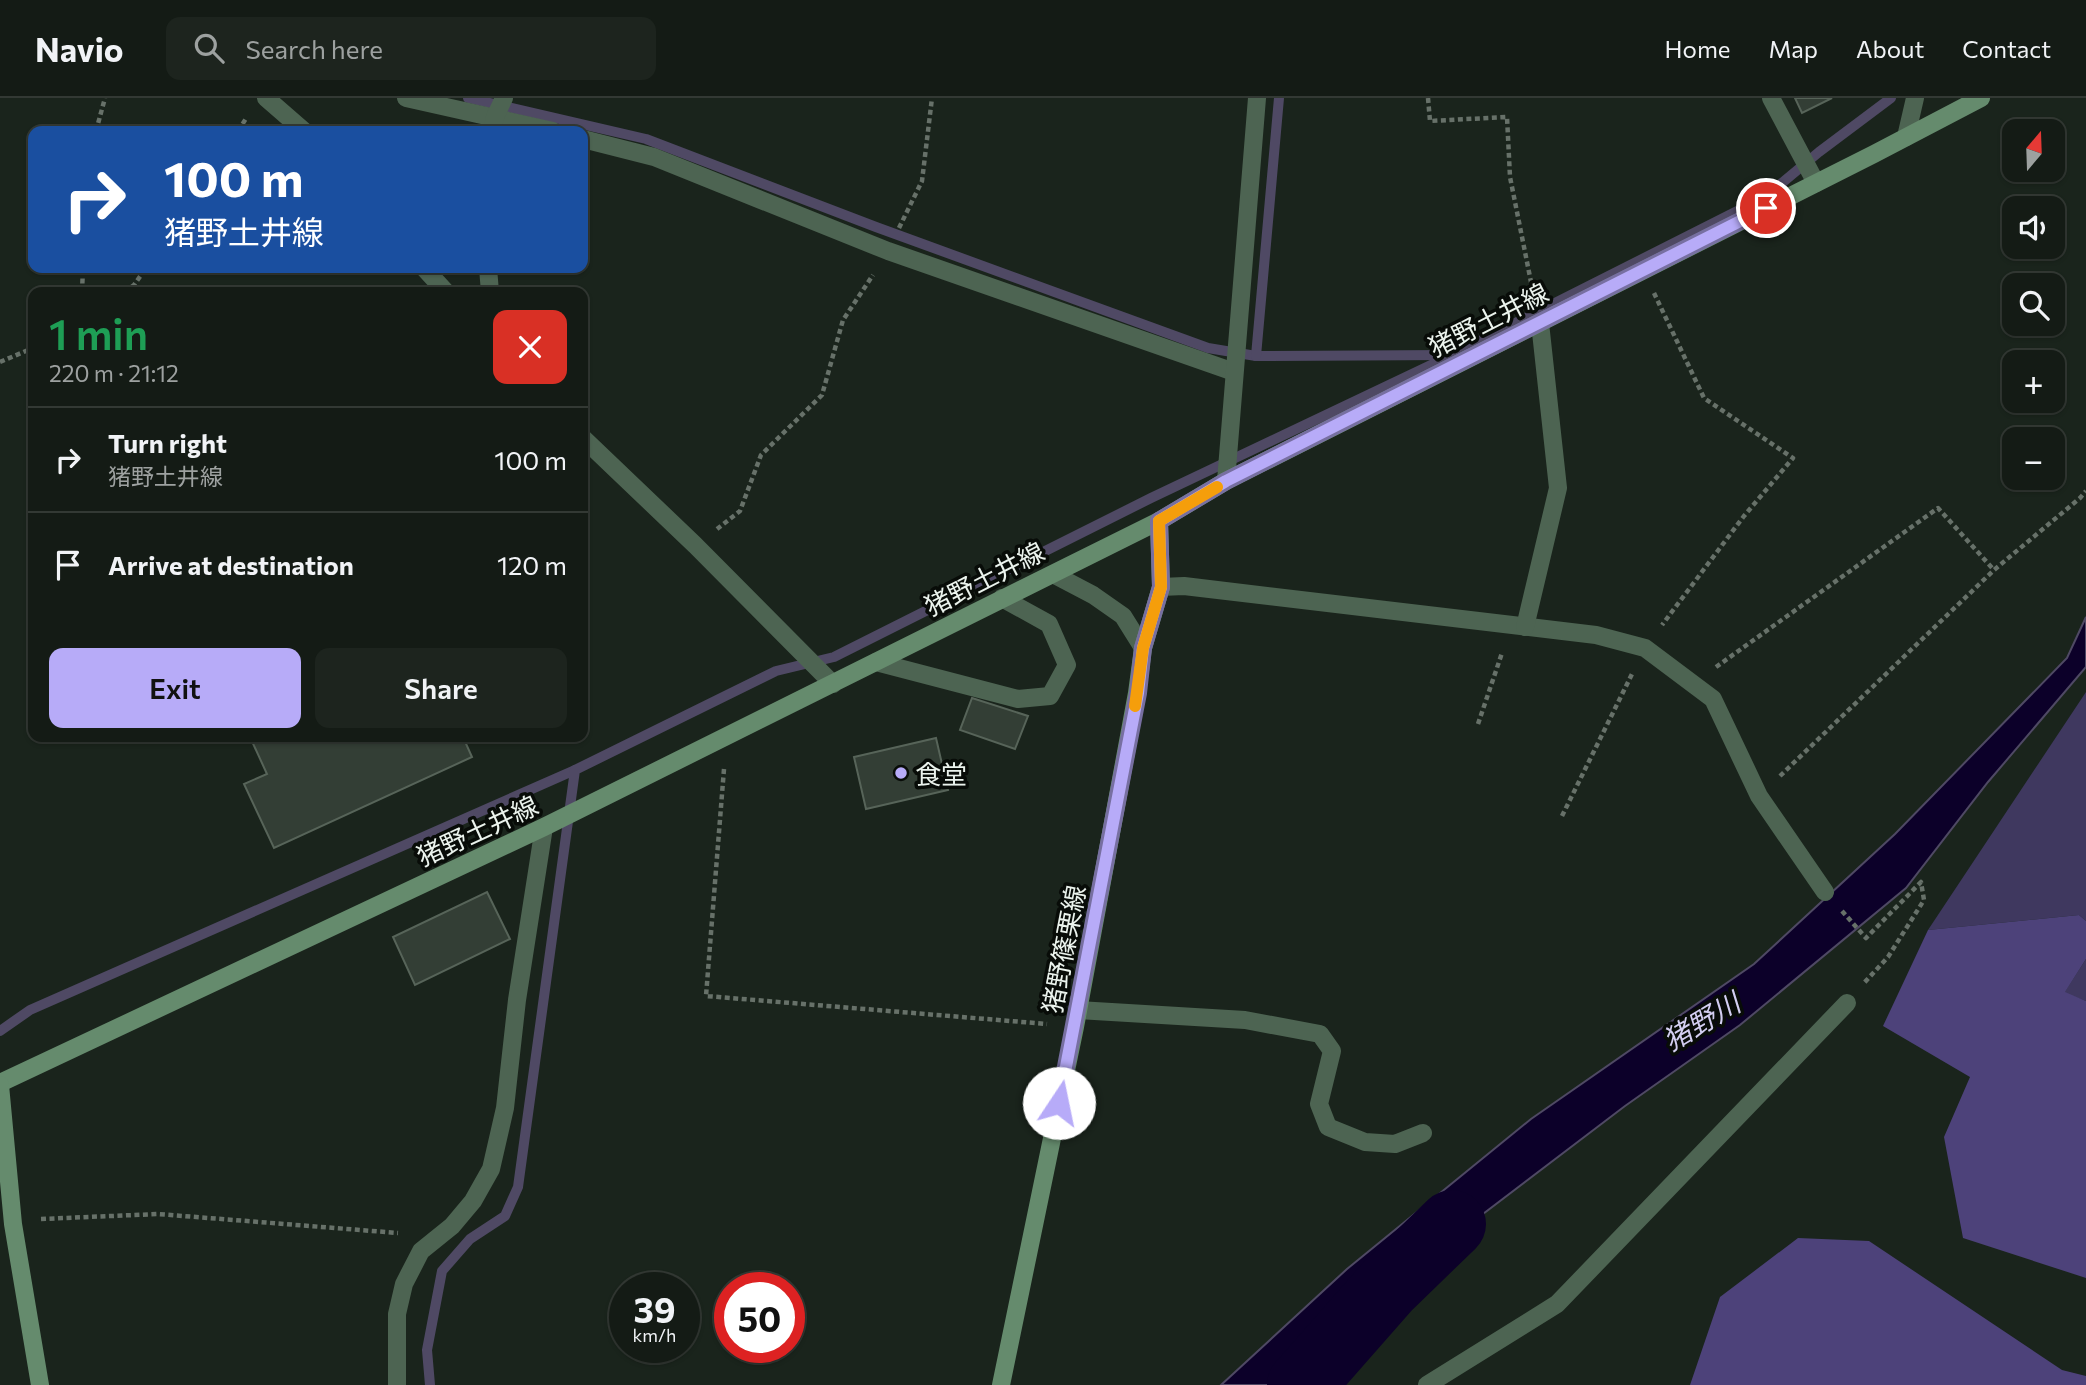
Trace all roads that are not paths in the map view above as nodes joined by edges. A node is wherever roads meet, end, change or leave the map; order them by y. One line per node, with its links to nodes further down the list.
1 (266, 98): 9 (street)
2 (406, 98): 8 (street)
3 (504, 98): 8 (street)
4 (1257, 98): 16 (street)
5 (1771, 98): 12 (street)
6 (1915, 98): 10 (street)
7 (1981, 98): 10 (main road, 猪野土井線)
8 (494, 124)
9 (298, 126)
10 (1906, 137): 12 (main road, 猪野土井線)
11 (588, 140): 16 (street)
12 (1816, 183): 15 (main road, 猪野土井線)
13 (429, 273): 14 (street)
14 (441, 287)
15 (1539, 323): 18 (main road, 猪野土井線); 23 (street)
16 (1234, 372): 18 (street)
17 (588, 443): 26 (street)
18 (1226, 481): 19 (main road, 猪野土井線)
19 (1159, 521): 20 (main road, 猪野土井線); 21 (main road, 猪野篠栗線)
20 (1053, 573): 22 (main road, 猪野土井線); 24 (street)
21 (1161, 587): 23 (street); 24 (main road, 猪野篠栗線)
22 (1002, 598): 25 (main road, 猪野土井線); 25 (street)
23 (1518, 626): 28 (street)
24 (1143, 648): 30 (main road, 猪野篠栗線)
25 (876, 662): 26 (main road, 猪野土井線)
26 (833, 684): 27 (main road, 猪野土井線)
27 (544, 827): 31 (main road, 猪野土井線); 34 (street)
28 (1825, 892)
29 (1847, 1003): 36 (street)
30 (1076, 1018): 32 (street); 35 (main road, 猪野篠栗線)
31 (0, 1084): 33 (main road)
32 (1423, 1133)
33 (40, 1385)
34 (397, 1385)
35 (1001, 1385)
36 (1427, 1385)

